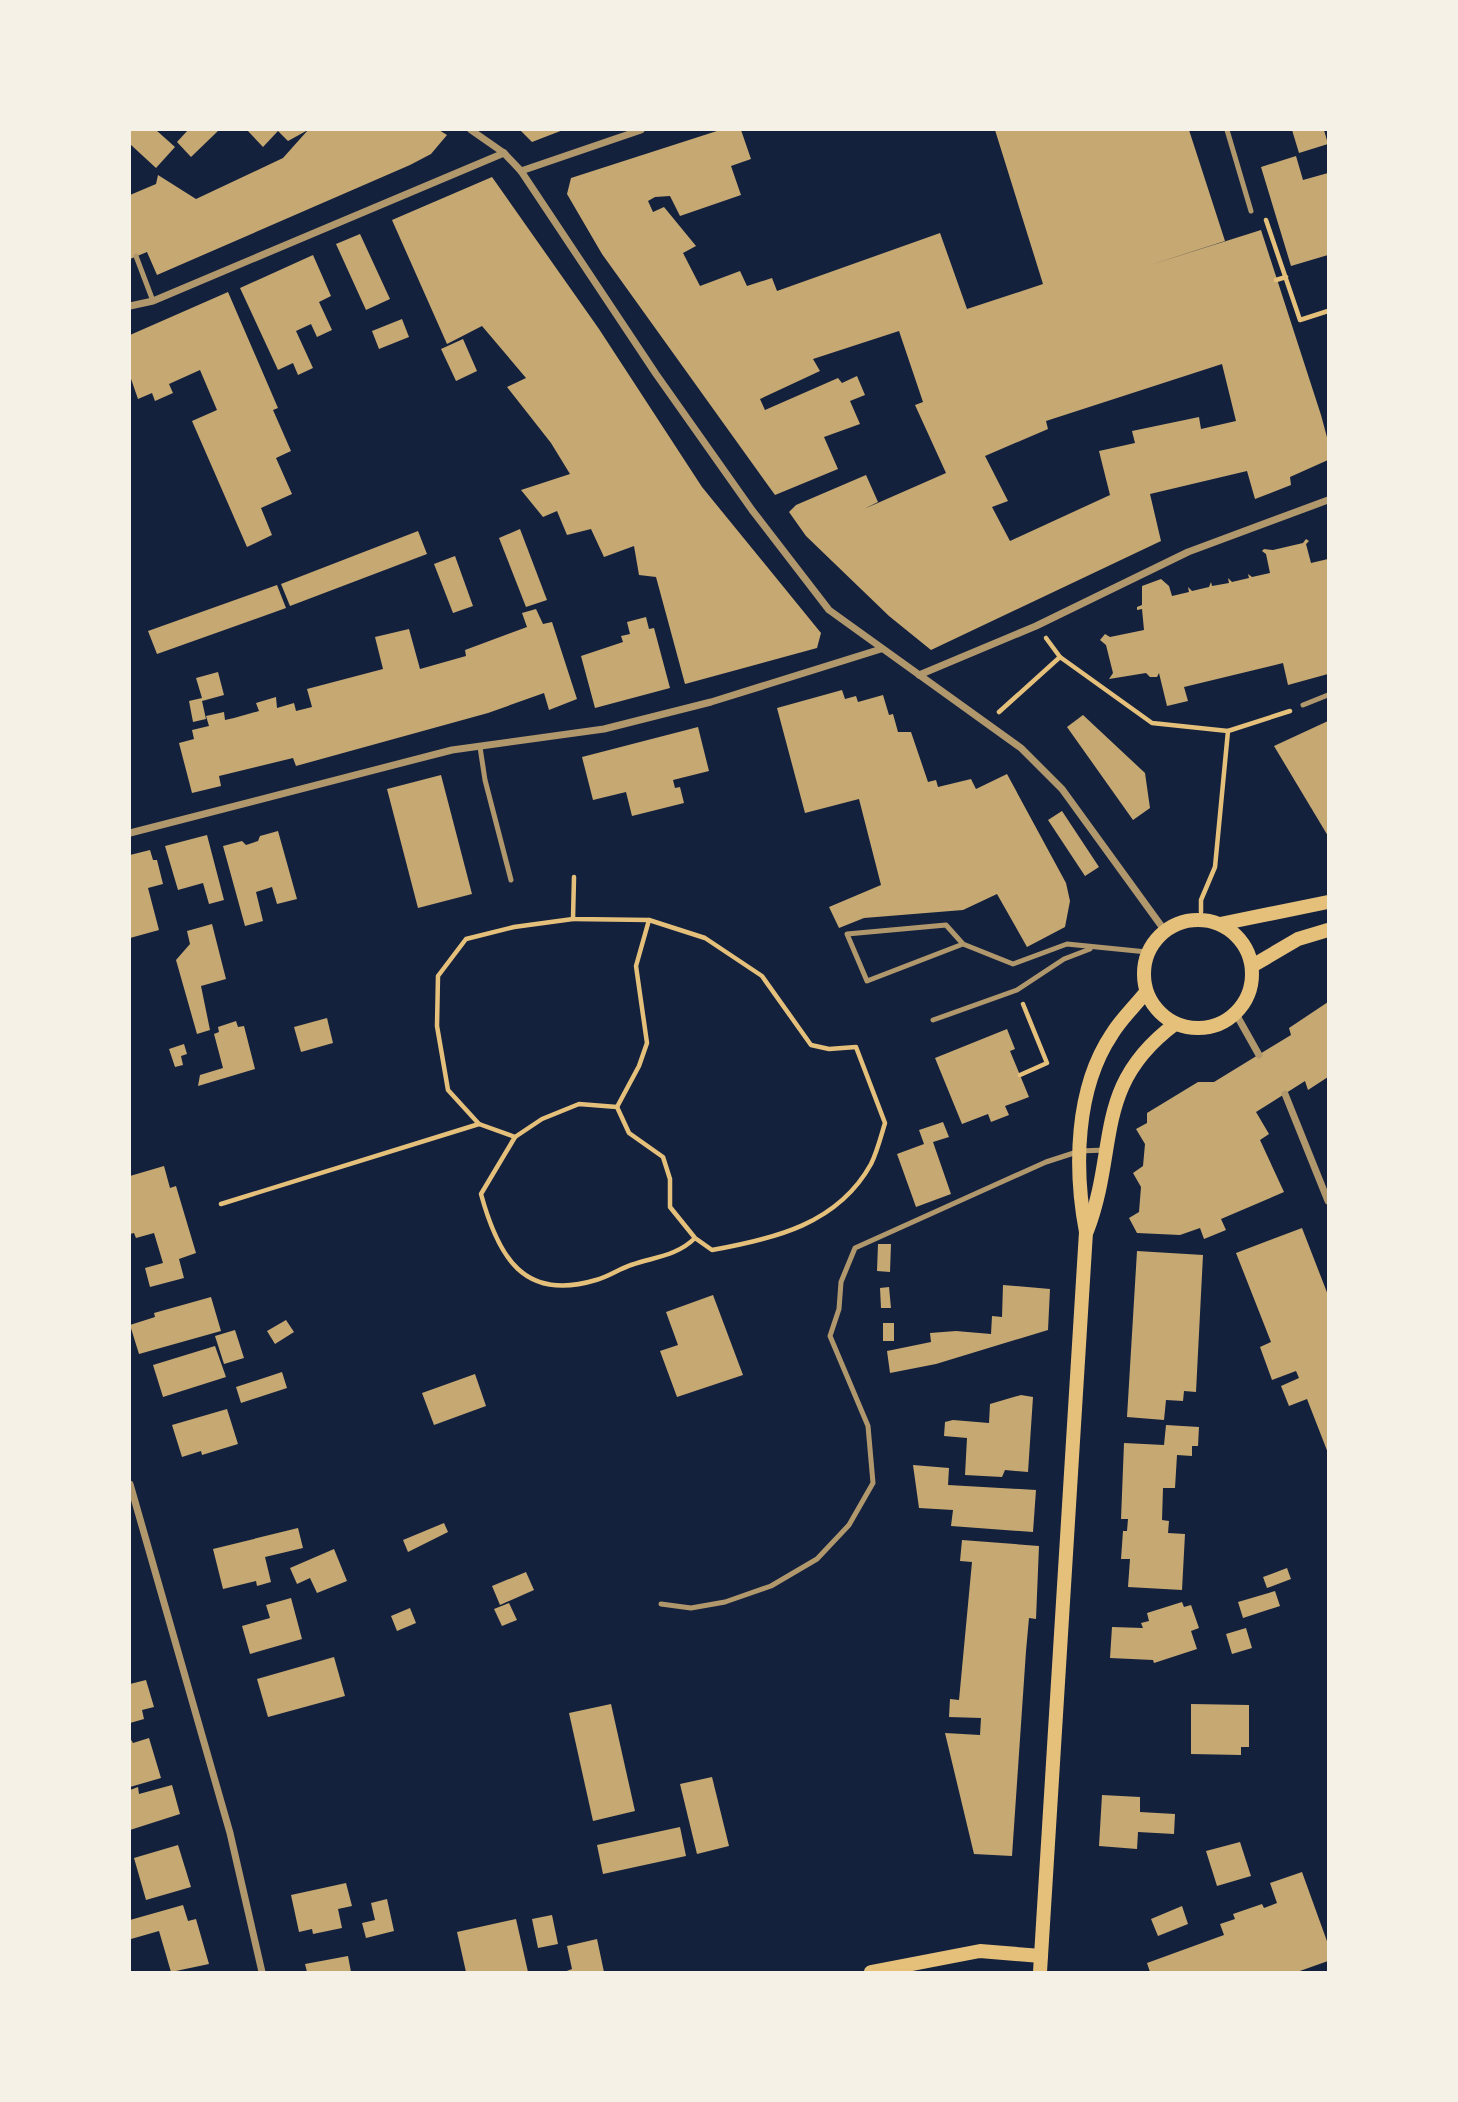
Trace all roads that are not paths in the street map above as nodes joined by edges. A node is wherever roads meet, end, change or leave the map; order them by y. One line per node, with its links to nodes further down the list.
1 (471, 130): 4 (street)
2 (640, 130): 5 (street)
3 (1227, 130): 6 (lane)
4 (504, 153): 5 (street); 8 (street)
5 (521, 171): 11 (street)
6 (1251, 211)
7 (136, 256): 8 (lane)
8 (153, 301): 9 (street)
9 (130, 306)
10 (1328, 500): 12 (street)
11 (881, 649): 12 (street); 15 (street)
12 (919, 675): 20 (street)
13 (1328, 695): 14 (lane)
14 (1303, 705)
15 (480, 747): 16 (street); 17 (lane)
16 (130, 833)
17 (510, 880)
18 (1328, 901): 19 (main road)
19 (1220, 924): 20 (main road); 25 (main road)
20 (1165, 930): 24 (main road)
21 (1328, 930): 25 (main road)
22 (963, 944): 22 (lane); 23 (lane)
23 (1093, 947): 24 (lane); 28 (lane)
24 (1147, 952): 26 (main road)
25 (1252, 966): 27 (main road)
26 (1146, 992): 29 (main road); 33 (main road)
27 (1236, 1014): 29 (main road); 30 (street)
28 (933, 1020)
29 (1175, 1024): 32 (main road)
30 (1259, 1055)
31 (1285, 1094): 34 (street)
32 (1105, 1150): 33 (lane); 35 (main road)
33 (1080, 1151): 35 (main road); 37 (lane)
34 (1328, 1201)
35 (1086, 1232): 38 (main road)
36 (130, 1484): 39 (street)
37 (661, 1604)
38 (1041, 1956): 40 (main road); 41 (main road)
39 (262, 1972)
40 (871, 1972)
41 (1040, 1972)

